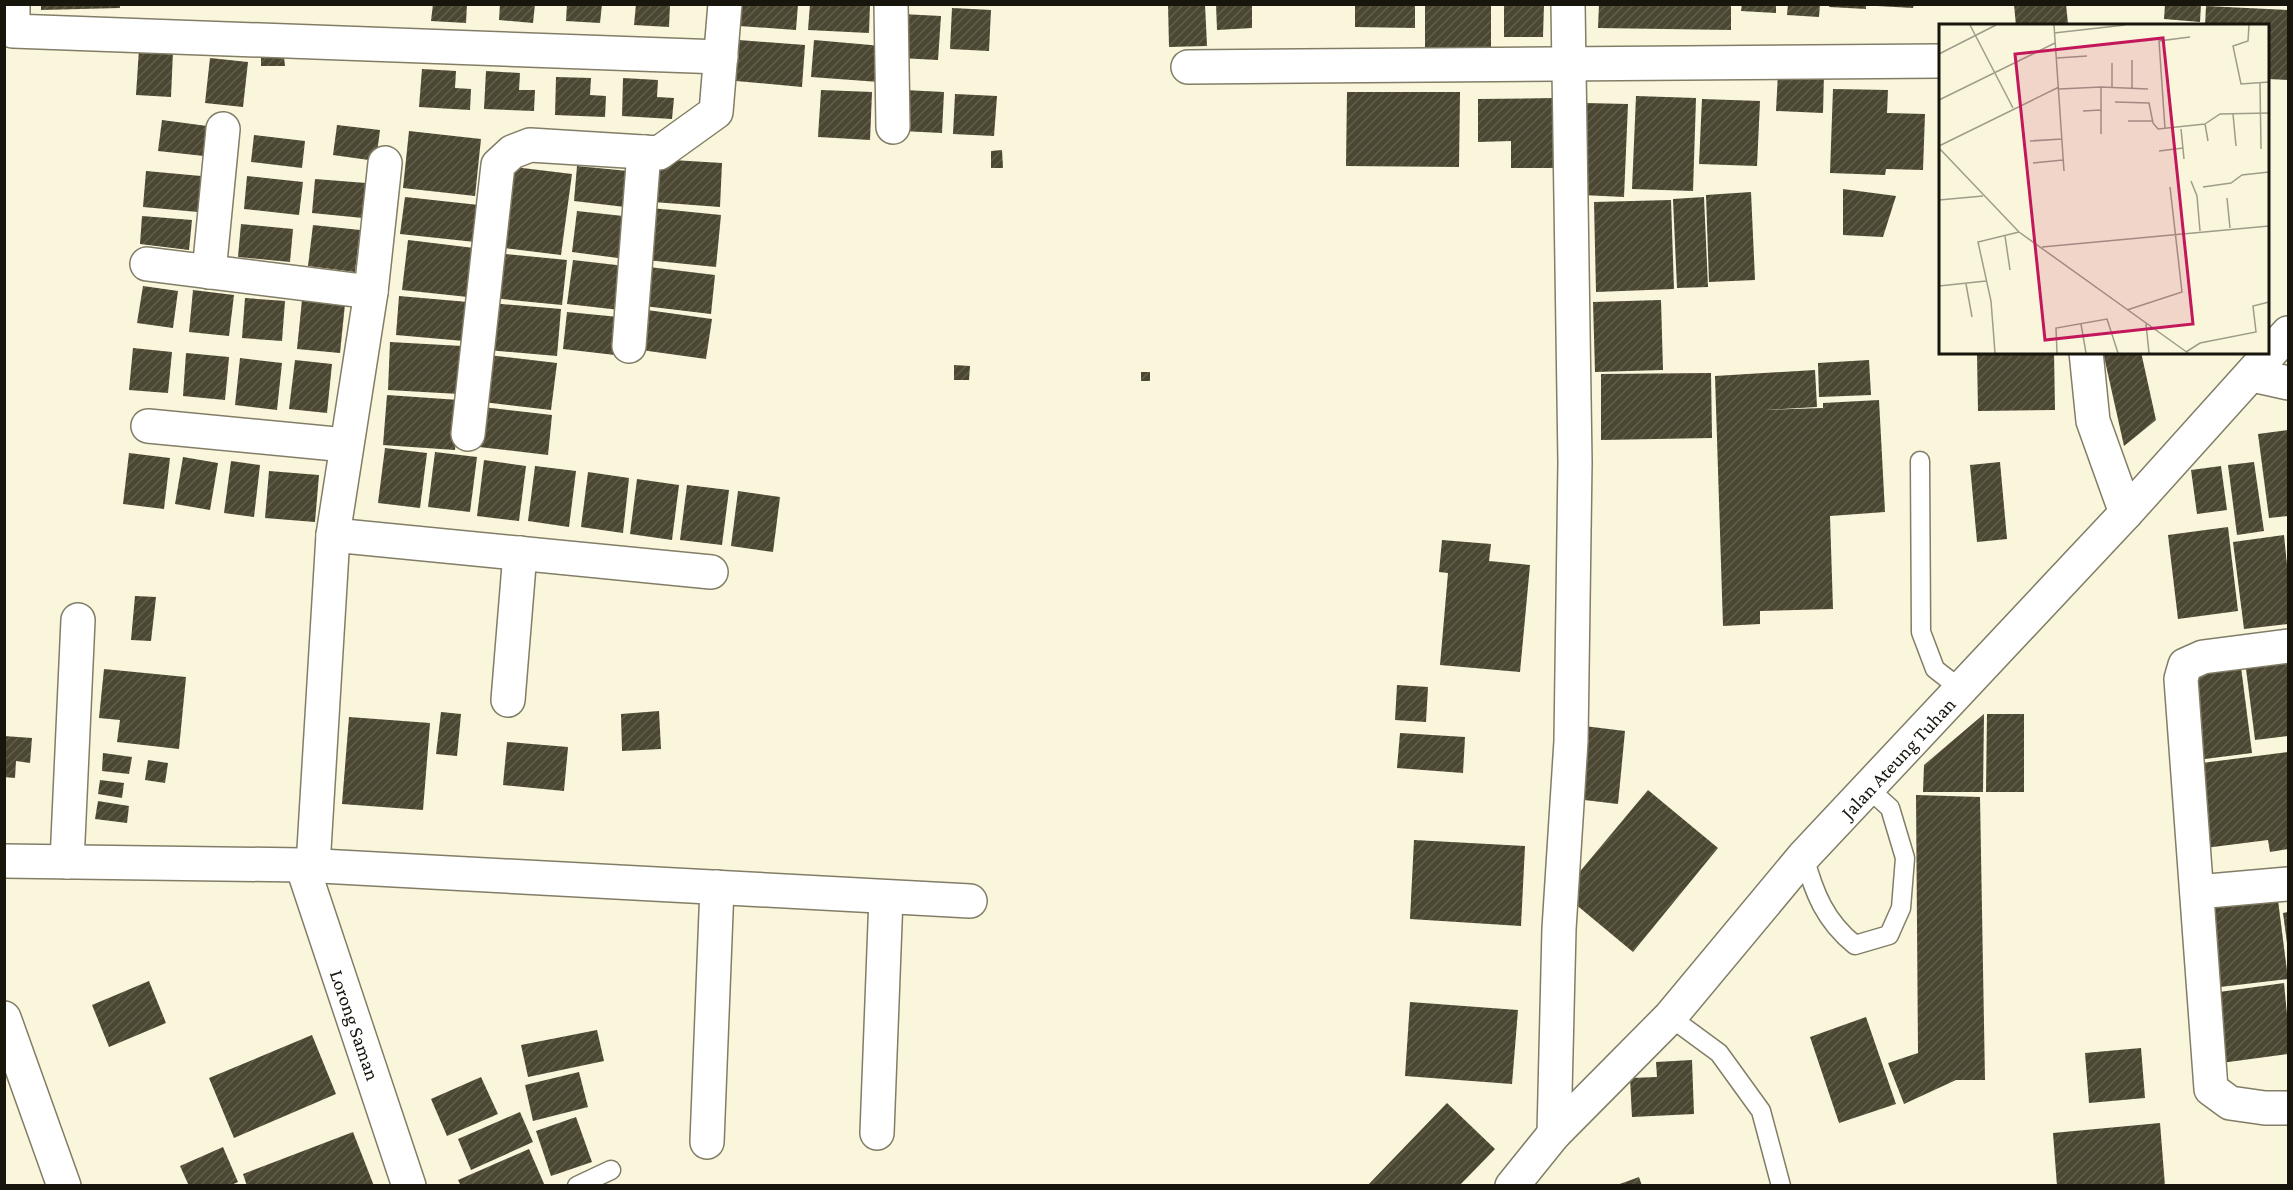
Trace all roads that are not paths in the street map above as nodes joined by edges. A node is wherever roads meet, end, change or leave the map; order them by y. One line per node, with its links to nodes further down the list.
1 (14, 4): 5 (street)
2 (725, 4): 5 (street)
3 (891, 4): 9 (street)
4 (1568, 4): 7 (street)
5 (721, 57): 11 (street)
6 (1939, 61): 7 (street)
7 (1569, 63): 8 (street); 47 (street)
8 (1188, 67)
9 (893, 127)
10 (223, 129): 14 (street)
11 (644, 152): 17 (street); 22 (street)
12 (385, 163): 15 (street)
13 (147, 264): 14 (street)
14 (209, 272): 15 (street)
15 (371, 292): 23 (street)
16 (2289, 333): 19 (street, Jalan Ateung Tuhan)
17 (629, 346)
18 (2086, 354): 25 (street)
19 (2252, 375): 20 (street); 25 (street, Jalan Ateung Tuhan)
20 (2289, 383)
21 (148, 426): 23 (street)
22 (468, 434)
23 (346, 445): 26 (street)
24 (1920, 461): 31 (lane)
25 (2126, 513): 31 (street, Jalan Ateung Tuhan)
26 (333, 536): 27 (street); 37 (street)
27 (520, 553): 28 (street); 32 (street)
28 (711, 572)
29 (78, 620): 36 (street)
30 (2289, 646): 40 (street)
31 (1962, 690): 33 (street, Jalan Ateung Tuhan)
32 (508, 700)
33 (1869, 789): 34 (street, Jalan Ateung Tuhan); 34 (lane)
34 (1804, 856): 43 (street, Jalan Ateung Tuhan)
35 (4, 861): 36 (street)
36 (67, 862): 37 (street)
37 (307, 866): 39 (street); 51 (street, Lorong Saman)
38 (2289, 884): 40 (street)
39 (717, 887): 41 (street); 48 (street)
40 (2197, 892): 45 (street)
41 (886, 897): 42 (street); 46 (street)
42 (970, 901)
43 (1670, 1017): 47 (street, Jalan Ateung Tuhan); 54 (lane)
44 (4, 1018): 50 (street)
45 (2289, 1108)
46 (877, 1133)
47 (1554, 1134): 53 (street, Jalan Ateung Tuhan)
48 (707, 1142)
49 (611, 1170): 52 (lane)
50 (64, 1185)
51 (409, 1185)
52 (577, 1185)
53 (1512, 1185)
54 (1781, 1185)

